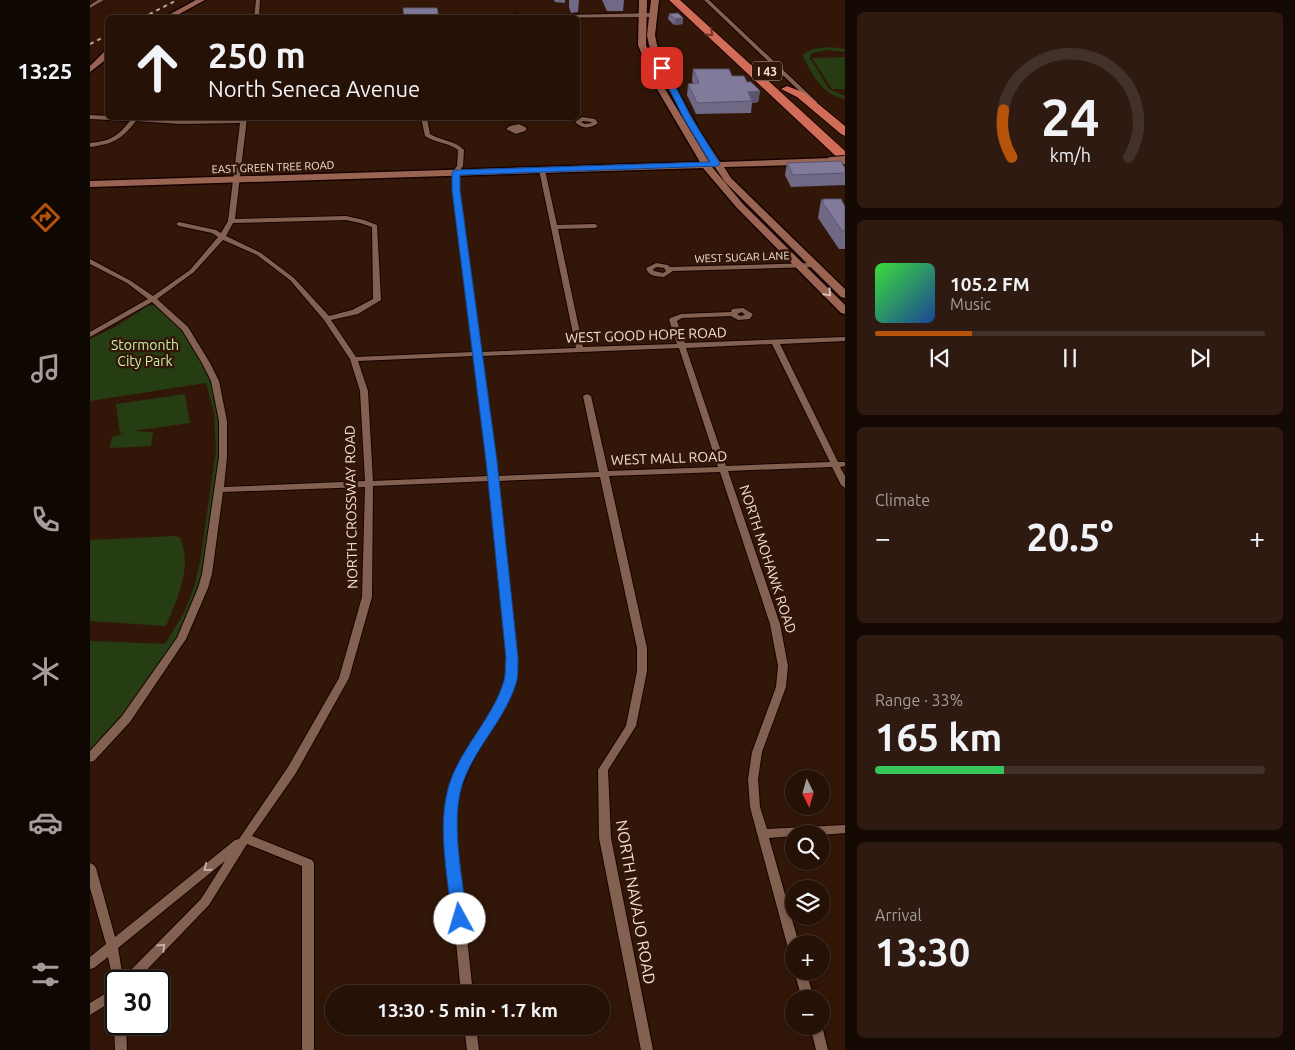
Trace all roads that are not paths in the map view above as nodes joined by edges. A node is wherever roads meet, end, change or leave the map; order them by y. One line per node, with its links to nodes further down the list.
1 (102, 0): 10 (street)
2 (201, 0): 11 (main road)
3 (212, 0): 12 (main road)
4 (258, 0): 13 (street)
5 (643, 0): 14 (main road)
6 (655, 0): 15 (main road)
7 (674, 0): 22 (highway, I 43, one-way to 22)
8 (690, 0): 22 (highway, I 43)
9 (706, 0): 32 (street)
10 (90, 7)
11 (172, 15)
12 (183, 15)
13 (256, 15)
14 (643, 16): 15 (street); 16 (street); 17 (street); 37 (main road)
15 (654, 16): 38 (main road)
16 (580, 17)
17 (580, 18)
18 (105, 49): 20 (main road)
19 (105, 55): 21 (main road)
20 (90, 58)
21 (90, 70)
22 (785, 95): 33 (highway); 34 (highway, I 43); 36 (highway, I 43); 39 (highway)
23 (580, 116): 26 (street)
24 (90, 117): 25 (street)
25 (105, 118)
26 (582, 119)
27 (134, 120): 35 (street)
28 (244, 120): 42 (street)
29 (424, 120): 41 (street)
30 (518, 120): 31 (street)
31 (519, 126)
32 (845, 127)
33 (845, 132)
34 (845, 142)
35 (90, 146)
36 (845, 159): 38 (main road, EAST GREEN TREE ROAD, bridge)
37 (705, 164): 38 (main road, EAST GREEN TREE ROAD); 40 (main road, EAST GREEN TREE ROAD); 44 (main road)
38 (716, 164): 43 (main road)
39 (845, 167)
40 (542, 170): 41 (main road, EAST GREEN TREE ROAD); 49 (street)
41 (456, 172): 42 (main road, EAST GREEN TREE ROAD); 67 (street)
42 (236, 180): 45 (main road, EAST GREEN TREE ROAD); 46 (street)
43 (728, 180): 44 (main road); 51 (main road)
44 (716, 181): 52 (main road)
45 (90, 184)
46 (231, 221): 50 (street); 61 (street)
47 (179, 224): 50 (street, NORTH CROSSWAY ROAD)
48 (595, 226): 49 (street)
49 (555, 227): 66 (street)
50 (222, 237): 58 (street); 61 (street, NORTH CROSSWAY ROAD)
51 (790, 241): 52 (main road); 55 (main road)
52 (777, 242): 54 (main road)
53 (90, 261): 58 (street)
54 (799, 265): 55 (street, WEST SUGAR LANE); 56 (street, WEST SUGAR LANE); 59 (main road, one-way to 59)
55 (814, 265): 57 (main road)
56 (670, 269)
57 (845, 295)
58 (153, 299): 62 (street); 76 (street)
59 (845, 311)
60 (733, 314): 65 (street)
61 (327, 319): 68 (street, NORTH CROSSWAY ROAD)
62 (90, 335)
63 (845, 341): 64 (street, WEST GOOD HOPE ROAD)
64 (775, 342): 65 (street, WEST GOOD HOPE ROAD); 70 (street)
65 (681, 346): 66 (street, WEST GOOD HOPE ROAD); 71 (street, NORTH MOHAWK ROAD)
66 (580, 350): 67 (street, WEST GOOD HOPE ROAD)
67 (478, 354): 68 (street, WEST GOOD HOPE ROAD); 73 (street)
68 (354, 359): 74 (street, NORTH CROSSWAY ROAD)
69 (587, 396): 72 (street, NORTH NAVAJO ROAD)
70 (840, 464): 71 (street, WEST MALL ROAD); 75 (street)
71 (722, 469): 72 (street, WEST MALL ROAD); 79 (street, NORTH MOHAWK ROAD)
72 (605, 474): 73 (street, WEST MALL ROAD); 96 (street, NORTH NAVAJO ROAD)
73 (494, 479): 74 (street); 87 (street)
74 (368, 484): 76 (street); 80 (street, NORTH CROSSWAY ROAD)
75 (845, 485)
76 (219, 490): 77 (street)
77 (90, 758)
78 (845, 829): 79 (street)
79 (762, 834): 82 (street, NORTH MOHAWK ROAD)
80 (245, 838): 83 (street, NORTH CROSSWAY ROAD, one-way to 83); 86 (street, NORTH CROSSWAY ROAD, one-way to 80); 94 (street)
81 (90, 868): 83 (street)
82 (790, 935)
83 (112, 946): 84 (street, NORTH CROSSWAY ROAD); 85 (street)
84 (90, 964)
85 (116, 970)
86 (139, 970)
87 (466, 985)
88 (105, 1000): 89 (street)
89 (90, 1010)
90 (120, 1035): 93 (street)
91 (471, 1035): 95 (street)
92 (818, 1035): 97 (street)
93 (121, 1050)
94 (308, 1050)
95 (473, 1050)
96 (647, 1050)
97 (822, 1050)

